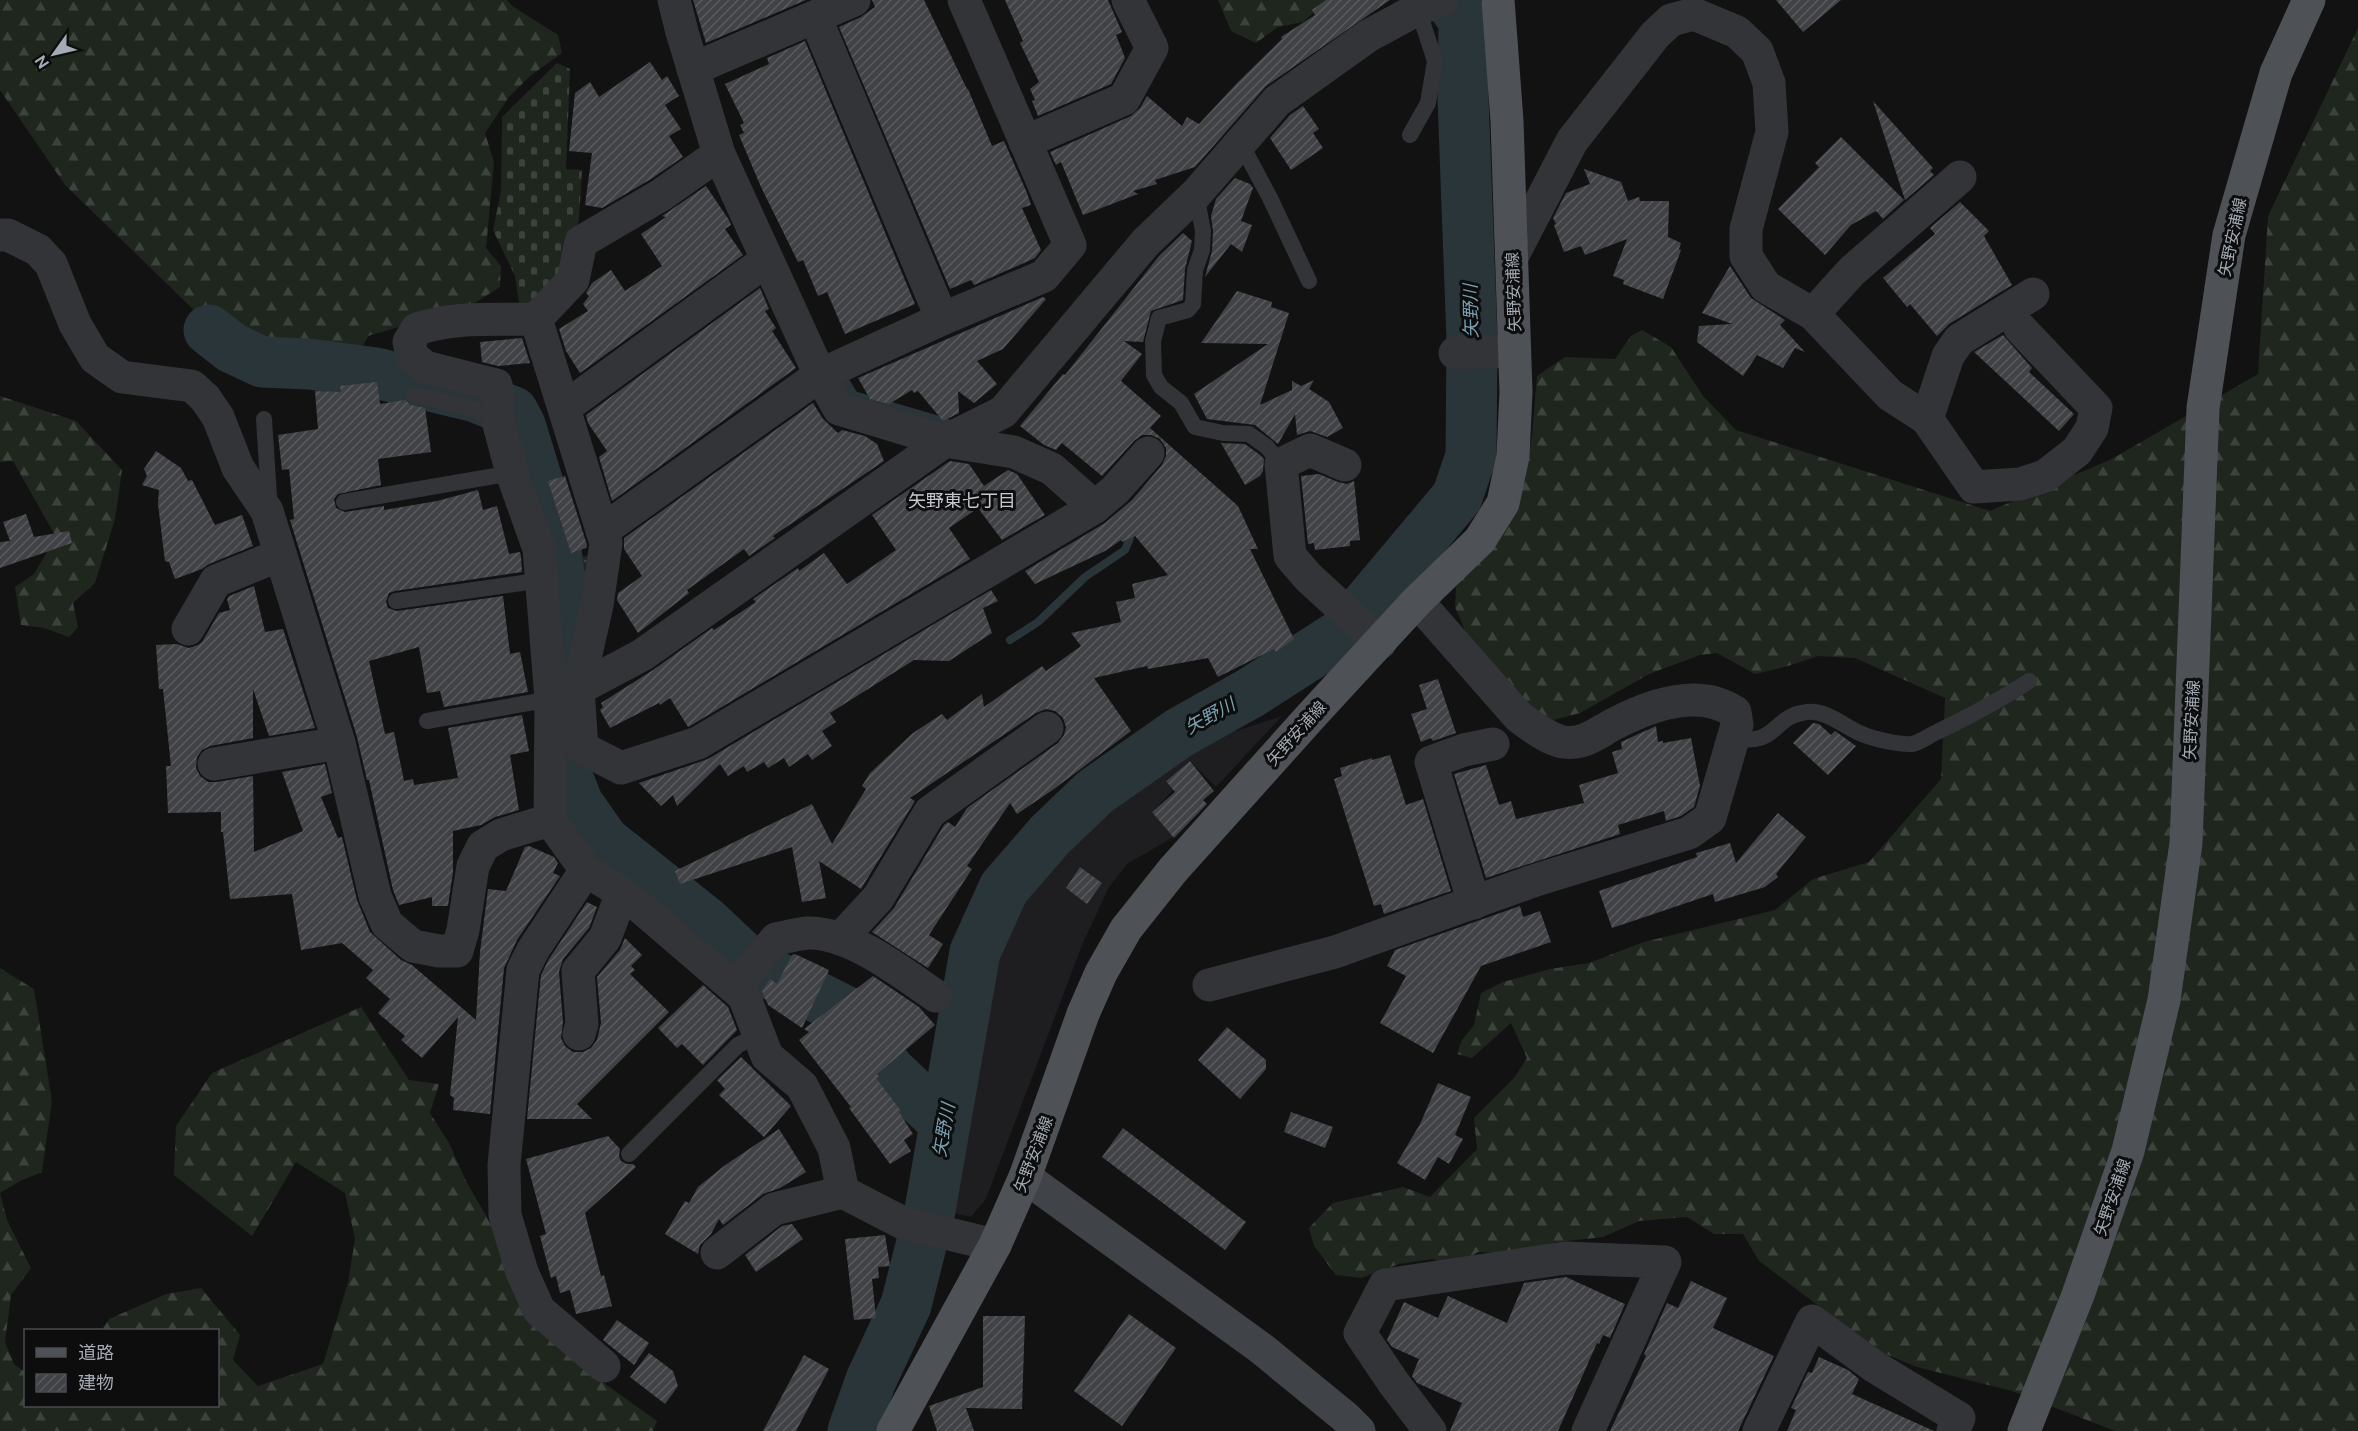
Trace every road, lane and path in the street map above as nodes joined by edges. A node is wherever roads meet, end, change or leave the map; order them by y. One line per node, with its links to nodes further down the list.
1 (674, 0): 9 (street)
2 (854, 0): 8 (street)
3 (964, 0): 11 (street)
4 (1128, 0): 11 (street)
5 (1498, 0): 17 (main road, 矢野安浦線)
6 (2308, 0): 78 (main road, 矢野安浦線)
7 (1430, 5): 10 (lane); 12 (street)
8 (815, 17): 9 (street); 23 (street)
9 (693, 69): 13 (street)
10 (1410, 135)
11 (1025, 142): 23 (street)
12 (1240, 142): 15 (street); 19 (lane)
13 (719, 154): 18 (street); 22 (street)
14 (1960, 177): 21 (street)
15 (1196, 194): 33 (street); 35 (lane)
16 (0, 235): 40 (street)
17 (1512, 257): 21 (street); 25 (main road, 矢野安浦線)
18 (767, 260): 27 (street); 30 (street)
19 (1309, 281)
20 (2033, 294): 31 (street)
21 (1813, 314): 31 (street)
22 (536, 319): 29 (street); 30 (street)
23 (942, 319): 27 (street)
24 (2020, 328): 31 (street)
25 (1514, 351): 26 (street); 45 (main road, 矢野安浦線)
26 (1455, 353)
27 (820, 375): 33 (street); 41 (street)
28 (414, 395): 29 (lane)
29 (498, 407): 37 (street)
30 (564, 408): 41 (street)
31 (1927, 418)
32 (264, 419): 40 (lane)
33 (945, 441): 38 (street); 49 (street)
34 (1148, 453): 38 (street)
35 (1281, 464): 36 (street); 47 (street)
36 (1345, 465)
37 (513, 473): 39 (lane); 43 (street)
38 (1105, 499): 49 (street)
39 (344, 502)
40 (267, 511): 42 (street)
41 (602, 531): 49 (street)
42 (280, 555): 46 (street); 53 (street)
43 (543, 580): 44 (lane); 49 (street)
44 (396, 601)
45 (1418, 602): 47 (main road, 矢野安浦線); 52 (street)
46 (188, 629)
47 (1380, 643): 67 (main road, 矢野安浦線)
48 (2029, 681): 52 (lane)
49 (565, 694): 50 (lane); 56 (street)
50 (427, 721)
51 (1047, 729): 60 (street)
52 (1733, 738): 59 (street)
53 (339, 743): 55 (street); 56 (street)
54 (1492, 744): 59 (street)
55 (214, 764)
56 (550, 820): 57 (street)
57 (586, 870): 58 (street); 71 (street)
58 (622, 893): 62 (street); 64 (street)
59 (1474, 903): 61 (street)
60 (840, 939): 62 (street); 63 (street)
61 (1209, 985)
62 (735, 987): 65 (street)
63 (936, 996)
64 (579, 1034)
65 (758, 1035): 66 (lane); 68 (street)
66 (629, 1154)
67 (1025, 1177): 69 (main road, 矢野安浦線); 73 (street)
68 (843, 1192): 69 (street); 70 (street)
69 (996, 1245): 72 (main road, 矢野安浦線)
70 (717, 1254)
71 (604, 1366)
72 (893, 1431)
73 (1359, 1431)
74 (1430, 1431): 75 (street)
75 (1588, 1431)
76 (1759, 1431): 77 (street)
77 (1953, 1431)
78 (2024, 1431)

